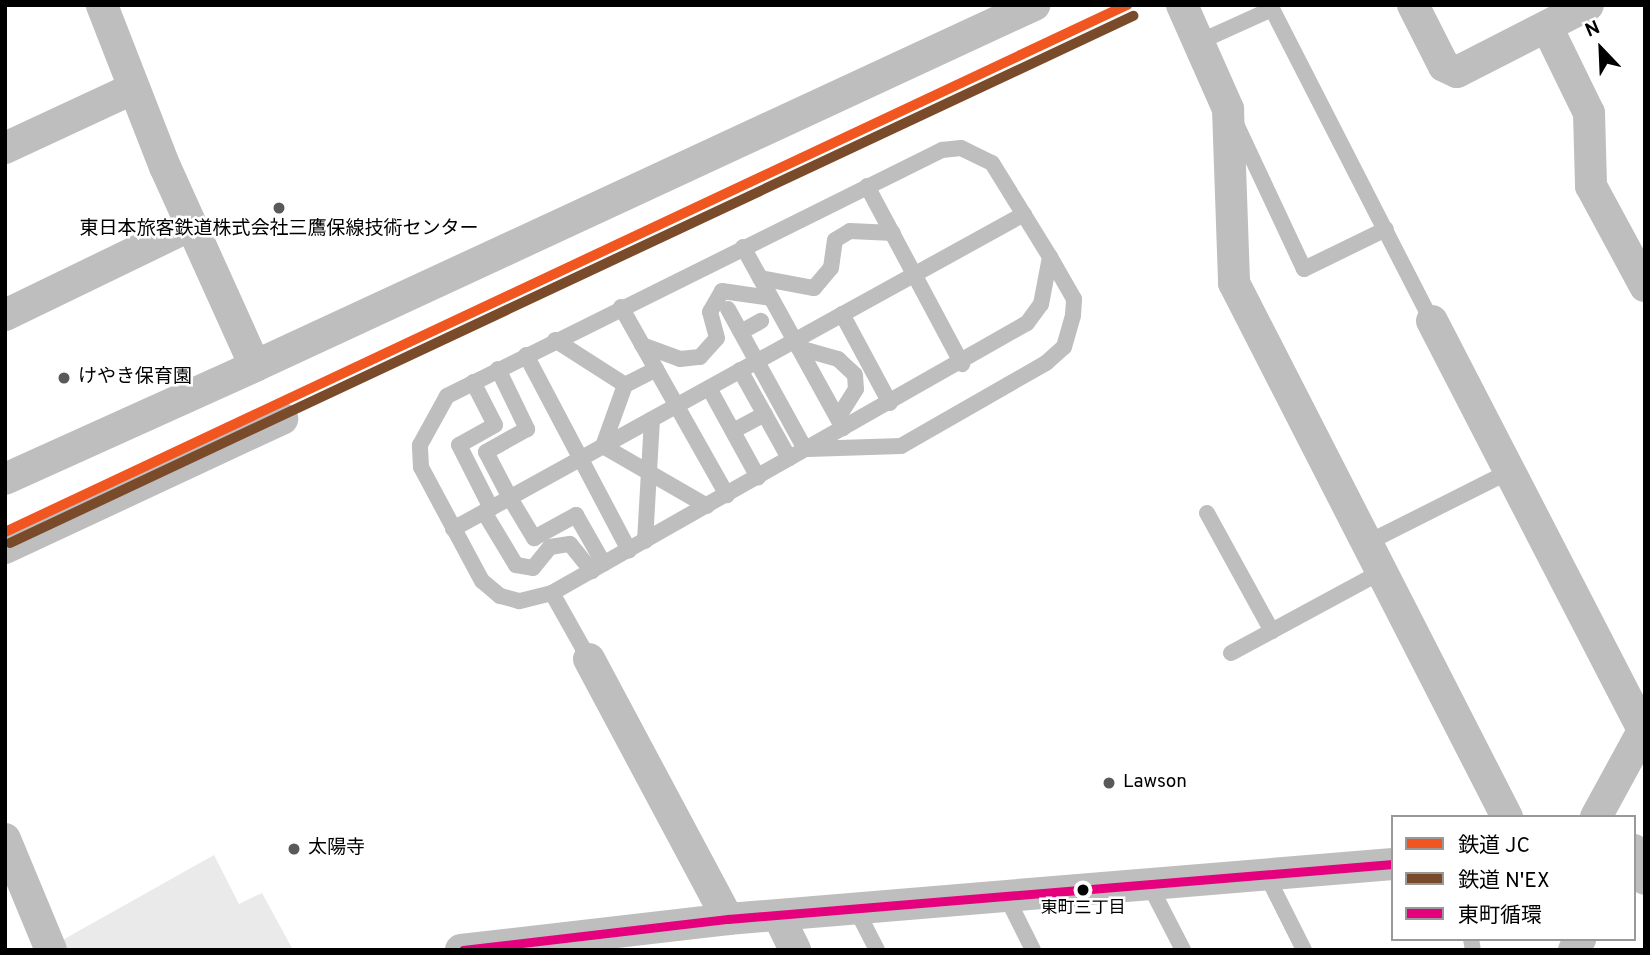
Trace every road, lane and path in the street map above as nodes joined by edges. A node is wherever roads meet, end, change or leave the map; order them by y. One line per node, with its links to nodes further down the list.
1 (102, 5): 8 (street)
2 (1034, 5): 35 (street)
3 (1182, 5): 7 (street)
4 (1413, 5): 6 (street)
5 (1588, 5): 6 (street)
6 (1546, 27): 20 (street)
7 (1199, 42): 9 (street); 14 (lane)
8 (132, 89): 10 (street); 13 (street)
9 (1228, 109): 14 (lane); 64 (street)
10 (5, 148)
11 (867, 186): 12 (lane); 15 (lane); 16 (lane)
12 (1024, 214): 17 (lane); 18 (lane)
13 (191, 225): 25 (street); 35 (street)
14 (1386, 229): 27 (lane)
15 (893, 233): 18 (lane); 19 (lane)
16 (743, 247): 19 (lane); 22 (lane)
17 (1050, 257): 34 (lane); 50 (lane)
18 (915, 274): 24 (lane); 34 (lane)
19 (760, 278): 21 (lane)
20 (1645, 286)
21 (771, 298): 30 (lane); 31 (lane)
22 (621, 307): 29 (lane); 31 (lane)
23 (728, 309): 28 (lane)
24 (842, 314): 30 (lane); 42 (lane)
25 (5, 315)
26 (761, 321): 28 (lane)
27 (1432, 321): 53 (street)
28 (741, 332): 33 (lane)
29 (555, 340): 32 (lane); 40 (lane)
30 (797, 344): 33 (lane); 47 (lane); 47 (lane)
31 (642, 345): 37 (lane)
32 (526, 355): 36 (lane); 51 (lane)
33 (757, 361): 38 (lane); 50 (lane)
34 (962, 364): 42 (lane)
35 (255, 366): 56 (street)
36 (499, 369): 39 (lane); 58 (lane)
37 (656, 369): 40 (lane); 43 (lane)
38 (740, 370): 41 (lane); 44 (lane)
39 (474, 382): 60 (lane); 62 (lane)
40 (625, 385): 49 (lane)
41 (709, 388): 43 (lane); 48 (lane)
42 (890, 403): 47 (lane)
43 (677, 405): 46 (lane); 57 (lane)
44 (765, 414): 48 (lane); 52 (lane)
45 (282, 419): 65 (street)
46 (652, 419): 49 (lane); 54 (lane)
47 (841, 423): 50 (lane)
48 (733, 431): 55 (lane)
49 (603, 446): 51 (lane); 54 (lane)
50 (805, 449): 52 (lane)
51 (582, 458): 58 (lane); 66 (lane)
52 (789, 458): 55 (lane)
53 (1508, 472): 64 (lane); 73 (street)
54 (650, 476): 59 (lane); 63 (lane)
55 (758, 477): 57 (lane)
56 (5, 479)
57 (727, 495): 59 (lane)
58 (510, 498): 60 (lane); 67 (lane)
59 (707, 506): 63 (lane)
60 (488, 510): 62 (lane); 67 (lane)
61 (1207, 513): 70 (lane)
62 (453, 529): 69 (lane)
63 (645, 541): 66 (lane)
64 (1367, 543): 68 (street)
65 (5, 548)
66 (629, 550): 67 (lane)
67 (598, 568): 69 (lane)
68 (1381, 572): 70 (lane); 74 (street)
69 (552, 593): 72 (lane)
70 (1272, 631): 71 (lane)
71 (1231, 653)
72 (589, 659): 85 (street)
73 (1644, 728): 75 (street)
74 (1506, 815)
75 (1597, 815)
76 (5, 839): 87 (street)
77 (1636, 855): 80 (street)
78 (1391, 864): 79 (street)
79 (1266, 874): 81 (street); 93 (lane)
80 (1645, 879)
81 (1149, 884): 82 (street); 92 (lane)
82 (1007, 898): 83 (street); 91 (lane)
83 (856, 909): 84 (street); 90 (lane)
84 (779, 916): 85 (street); 89 (street)
85 (728, 919): 86 (street)
86 (528, 945): 88 (street)
87 (51, 950)
88 (461, 950)
89 (795, 950)
90 (877, 950)
91 (1033, 950)
92 (1183, 950)
93 (1304, 950)

